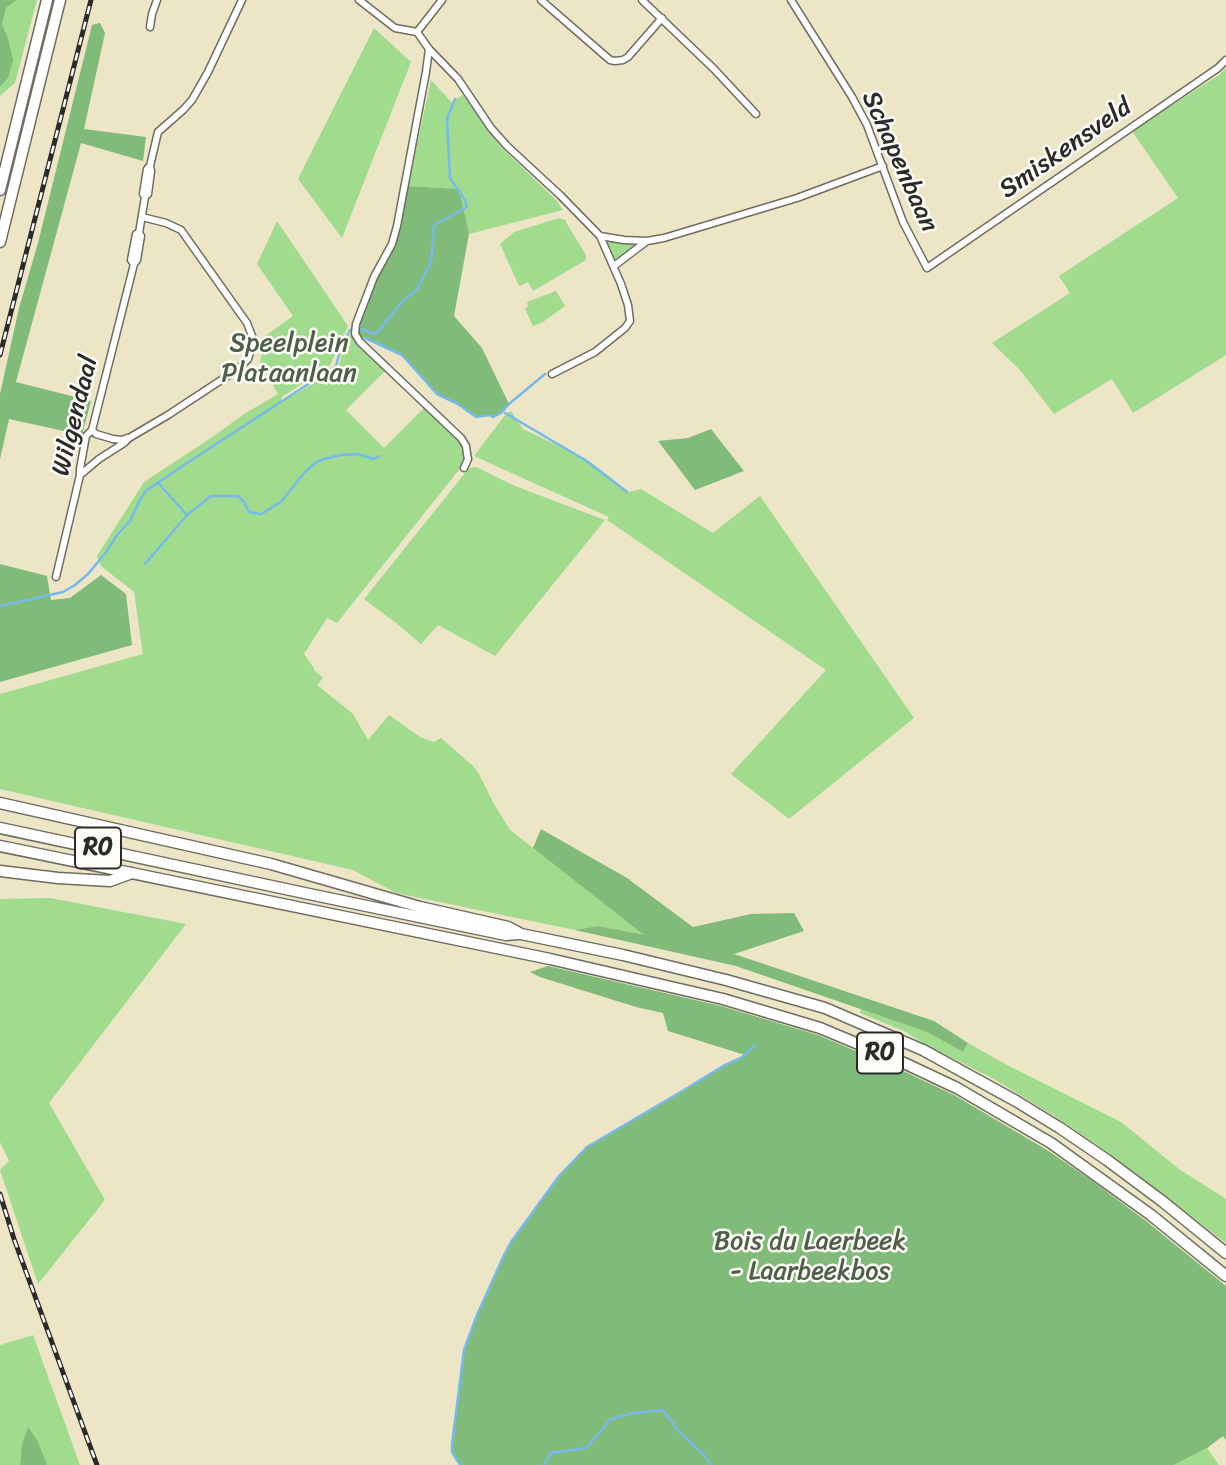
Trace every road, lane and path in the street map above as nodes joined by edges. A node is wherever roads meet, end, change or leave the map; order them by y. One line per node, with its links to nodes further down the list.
1 (47, 0): 17 (highway)
2 (60, 0): 21 (highway)
3 (157, 0): 11 (street)
4 (242, 0): 18 (street, Wilgendaal)
5 (359, 0): 12 (street)
6 (442, 0): 12 (street)
7 (541, 0): 10 (street)
8 (642, 0): 10 (street)
9 (791, 0): 16 (street, Schapenbaan)
10 (662, 18): 15 (street)
11 (150, 27)
12 (417, 32): 13 (street)
13 (429, 49): 19 (street); 27 (street)
14 (1226, 60): 23 (street, Smiskensveld)
15 (756, 114)
16 (883, 166): 20 (street); 23 (street, Schapenbaan)
17 (0, 190)
18 (142, 217): 25 (street, Wilgendaal); 26 (street)
19 (600, 236): 20 (street); 22 (street)
20 (648, 241): 22 (street)
21 (0, 242)
22 (614, 266): 24 (street)
23 (927, 268)
24 (552, 374)
25 (92, 430): 26 (street); 28 (street, Wilgendaal)
26 (129, 438): 28 (street)
27 (464, 468)
28 (80, 475): 29 (street, Wilgendaal)
29 (56, 577)
30 (0, 803): 35 (highway)
31 (0, 828): 35 (highway, R0)
32 (0, 846): 34 (highway, R0)
33 (0, 871): 34 (highway)
34 (132, 873): 37 (highway, R0)
35 (521, 934): 36 (highway, R0)
36 (1226, 1253)
37 (1226, 1276)

